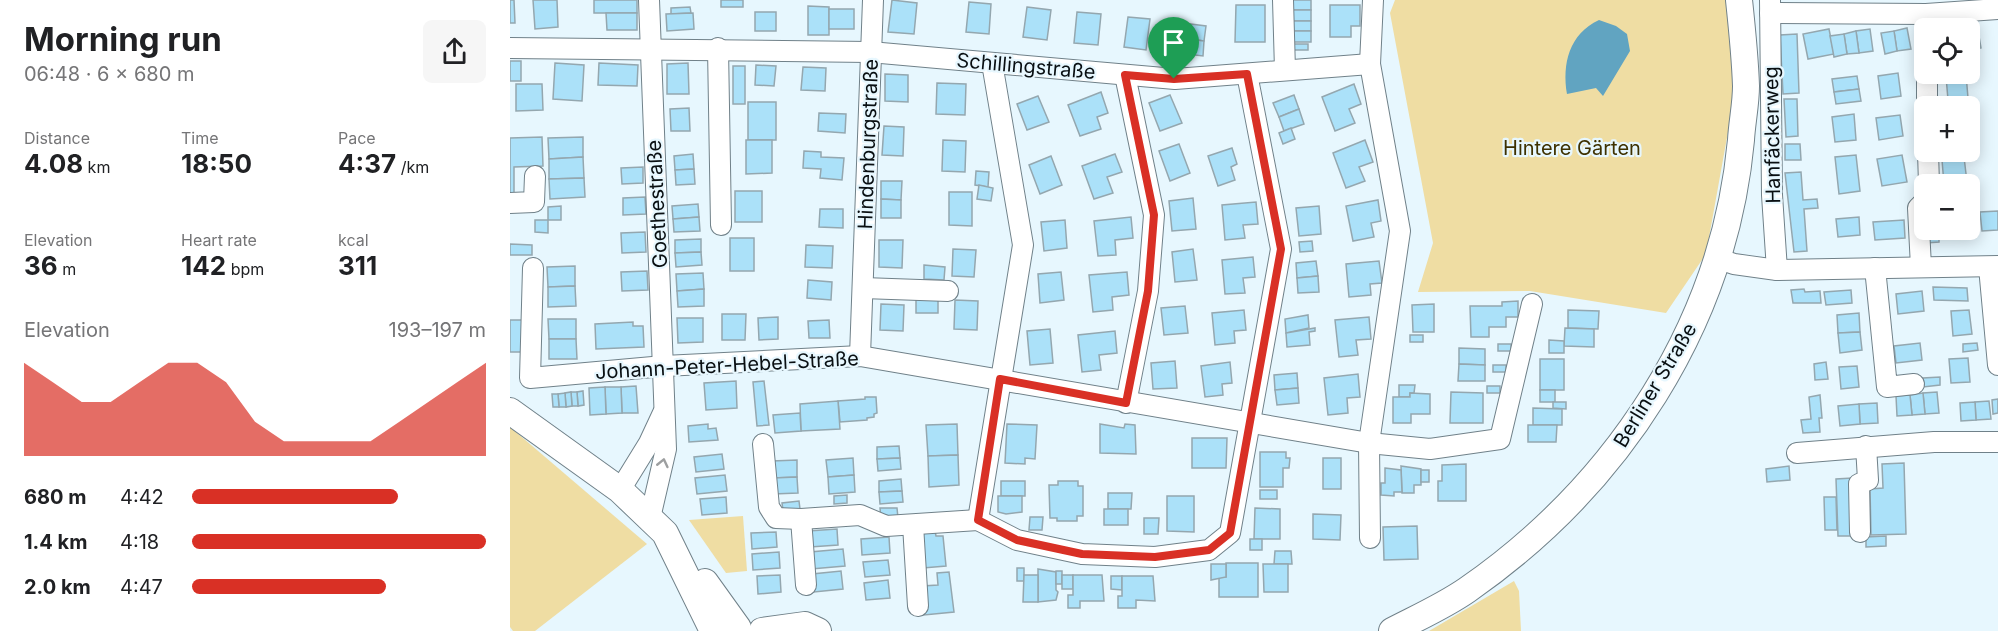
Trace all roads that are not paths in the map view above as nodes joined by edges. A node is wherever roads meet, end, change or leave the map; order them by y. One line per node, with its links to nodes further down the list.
1 (649, 0): 11 (street, Goethestraße)
2 (873, 0): 12 (street, Hindenburgstraße)
3 (1283, 0): 15 (street)
4 (1373, 0): 14 (street)
5 (1739, 0): 22 (main road, Berliner Straße)
6 (1770, 7): 8 (street); 27 (street, Hanfäckerweg)
7 (1998, 9): 8 (street)
8 (1926, 14)
9 (510, 48): 11 (street, Schillingstraße)
10 (718, 48): 11 (street, Schillingstraße); 12 (street, Schillingstraße); 20 (street)
11 (650, 49): 33 (street, Goethestraße)
12 (870, 52): 13 (street, Schillingstraße); 28 (street, Hindenburgstraße)
13 (992, 63): 17 (street, Schillingstraße); 34 (street)
14 (1370, 64): 15 (street, Schillingstraße); 40 (street)
15 (1285, 70): 16 (street, Schillingstraße)
16 (1247, 74): 17 (street, Schillingstraße); 39 (street)
17 (1125, 75): 36 (street)
18 (535, 176): 19 (street)
19 (510, 203)
20 (721, 225)
21 (1920, 240): 24 (street)
22 (1719, 259): 27 (street); 56 (main road, Berliner Straße)
23 (1994, 266): 24 (street); 32 (street)
24 (1921, 267): 26 (street)
25 (533, 268): 33 (street, Johann-Peter-Hebel-Straße)
26 (1875, 268): 27 (street); 35 (street)
27 (1777, 270)
28 (863, 288): 29 (street); 31 (street, Hindenburgstraße)
29 (948, 291)
30 (1532, 304): 40 (street, Johann-Peter-Hebel-Straße)
31 (860, 356): 33 (street, Johann-Peter-Hebel-Straße); 34 (street, Johann-Peter-Hebel-Straße)
32 (1998, 365)
33 (664, 366): 37 (street, Goethestraße)
34 (1000, 379): 36 (street, Johann-Peter-Hebel-Straße); 48 (street)
35 (1914, 384)
36 (1126, 403): 39 (street, Johann-Peter-Hebel-Straße)
37 (665, 407): 45 (street, Goethestraße); 46 (street, Goethestraße, one-way to 37)
38 (510, 411): 45 (main road)
39 (1249, 421): 40 (street, Johann-Peter-Hebel-Straße); 48 (street)
40 (1369, 442): 51 (street)
41 (1998, 442): 43 (street)
42 (763, 444): 47 (street)
43 (1866, 446): 44 (street); 50 (street)
44 (1797, 453)
45 (620, 490): 46 (main road)
46 (650, 518): 54 (main road)
47 (801, 519): 49 (street); 52 (street)
48 (978, 520): 49 (street)
49 (913, 525): 53 (street)
50 (1860, 532)
51 (1370, 538)
52 (806, 585)
53 (918, 606)
54 (739, 631): 55 (main road)
55 (817, 631)
56 (1392, 631)

